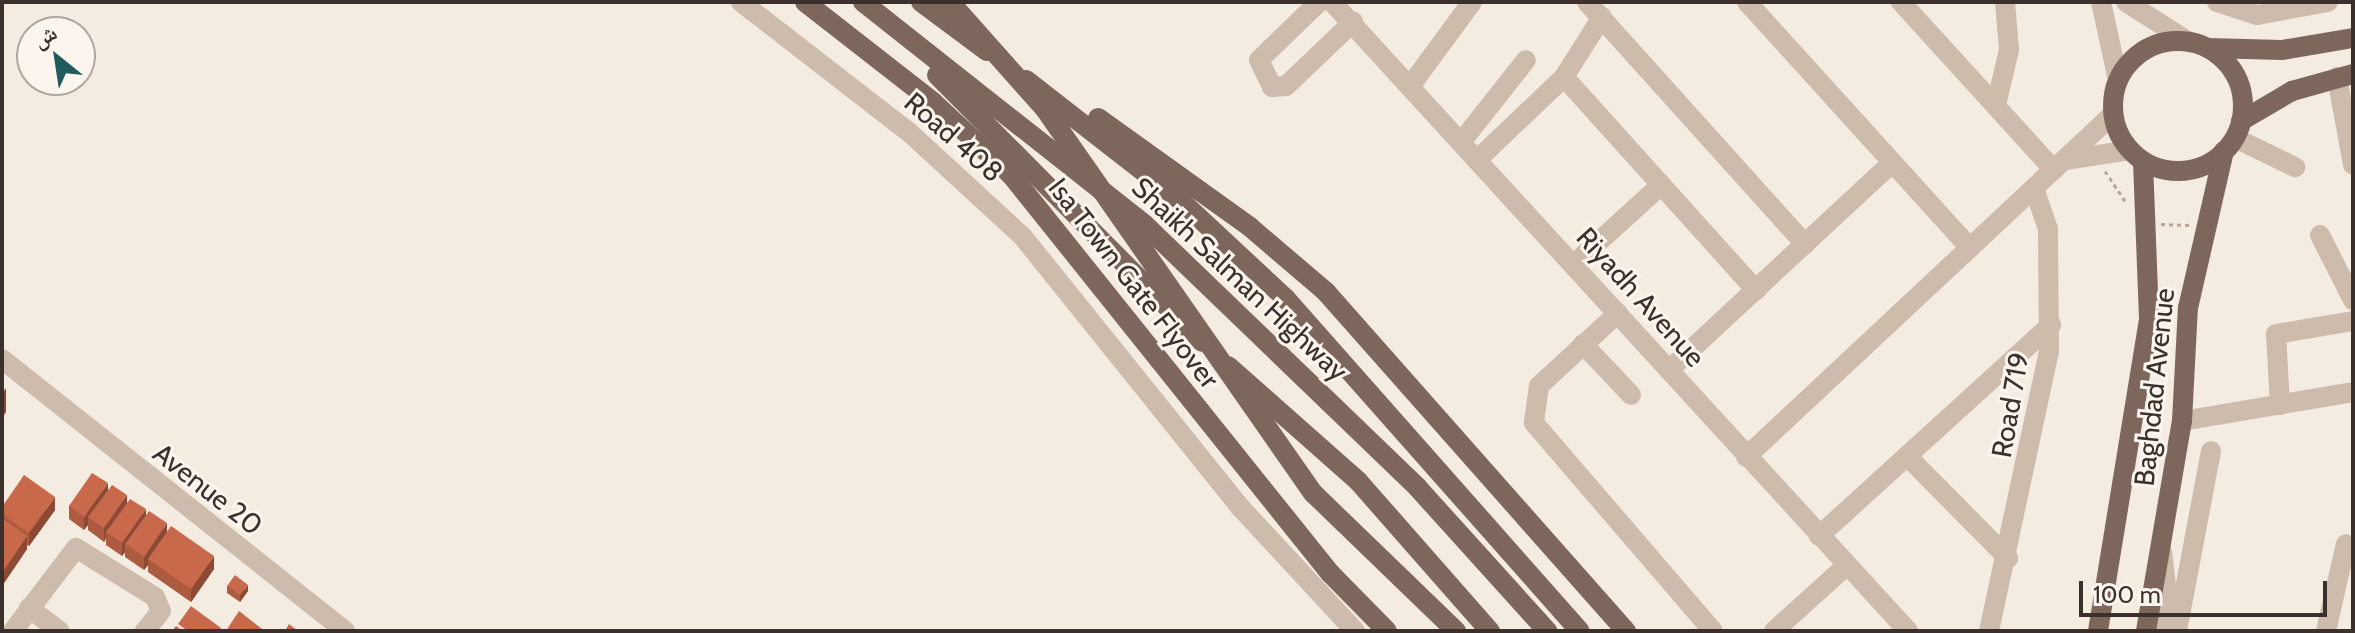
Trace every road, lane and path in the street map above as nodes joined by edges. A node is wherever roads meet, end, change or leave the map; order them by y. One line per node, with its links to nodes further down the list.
1 (741, 2): 71 (street, Road 408)
2 (805, 2): 72 (main road, Isa Town Gate Flyover)
3 (863, 2): 74 (main road, Shaikh Salman Highway); 75 (main road, Shaikh Salman Highway)
4 (921, 2): 26 (main road, Shaikh Salman Highway)
5 (950, 2): 73 (main road, Isa Town Gate Flyover, bridge)
6 (1319, 2): 18 (street)
7 (1332, 2): 18 (street, Riyadh Avenue)
8 (1472, 2): 25 (street)
9 (1587, 2): 17 (street)
10 (1901, 2): 27 (street)
11 (2005, 2): 27 (street)
12 (2101, 2): 24 (street)
13 (2126, 2): 20 (street)
14 (2217, 2): 15 (street)
15 (2328, 2)
16 (1752, 4): 33 (street)
17 (1602, 17): 23 (street); 40 (street)
18 (1353, 22): 25 (street, Riyadh Avenue)
19 (2353, 38): 20 (main road)
20 (2198, 45): 24 (main road); 29 (main road)
21 (1526, 60): 30 (street)
22 (2345, 76): 29 (main road); 35 (street)
23 (1564, 77): 32 (street); 37 (street)
24 (2118, 80): 28 (main road)
25 (1411, 85): 30 (street, Riyadh Avenue)
26 (1058, 104): 76 (main road, Shaikh Salman Highway); 77 (main road, Shaikh Salman Highway)
27 (1996, 105): 34 (street)
28 (2113, 114): 31 (main road); 34 (street)
29 (2233, 137): 31 (main road); 36 (street); 56 (main road, Baghdad Avenue)
30 (1462, 141): 32 (street, Riyadh Avenue)
31 (2136, 156): 34 (street); 65 (main road, Baghdad Avenue)
32 (1478, 159): 42 (street, Riyadh Avenue)
33 (1892, 163): 40 (street); 41 (street)
34 (2060, 165): 38 (street)
35 (2353, 165)
36 (2295, 167)
37 (1661, 185): 42 (street); 43 (street)
38 (2034, 188): 41 (street); 47 (street, Road 719)
39 (2320, 235): 44 (street)
40 (1805, 244): 43 (street)
41 (1970, 248): 59 (street)
42 (1574, 264): 45 (street, Riyadh Avenue)
43 (1756, 290): 50 (street)
44 (2353, 300)
45 (1618, 313): 48 (street); 50 (street, Riyadh Avenue)
46 (2353, 321): 55 (street)
47 (2051, 325): 58 (street); 63 (street, Road 719)
48 (1583, 344): 54 (street); 78 (street)
49 (2, 359): 52 (street, Avenue 20)
50 (1669, 370): 59 (street, Riyadh Avenue)
51 (2, 378): 52 (street, Avenue 20)
52 (37, 392): 70 (street, Avenue 20)
53 (2353, 392): 55 (street)
54 (1631, 395)
55 (2280, 405): 56 (street)
56 (2182, 421): 62 (main road, Baghdad Avenue)
57 (2211, 451): 87 (street)
58 (1907, 456): 60 (street); 63 (street)
59 (1746, 457): 60 (street, Riyadh Avenue)
60 (1819, 536): 64 (street, Riyadh Avenue)
61 (2346, 544): 88 (street)
62 (2162, 552): 85 (main road, Baghdad Avenue); 86 (street)
63 (2008, 558): 81 (street, Road 719)
64 (1846, 566): 79 (street); 80 (street, Riyadh Avenue)
65 (2110, 592): 82 (main road); 83 (main road, Baghdad Avenue); 84 (main road)
66 (29, 608): 67 (street); 68 (street); 69 (street)
67 (13, 631)
68 (59, 631)
69 (145, 631)
70 (345, 631)
71 (1355, 631)
72 (1387, 631)
73 (1456, 631)
74 (1490, 631)
75 (1547, 631)
76 (1580, 631)
77 (1626, 631)
78 (1713, 631)
79 (1774, 631)
80 (1908, 631)
81 (1989, 631)
82 (2091, 631)
83 (2098, 631)
84 (2108, 631)
85 (2146, 631)
86 (2157, 631)
87 (2177, 631)
88 (2326, 631)

